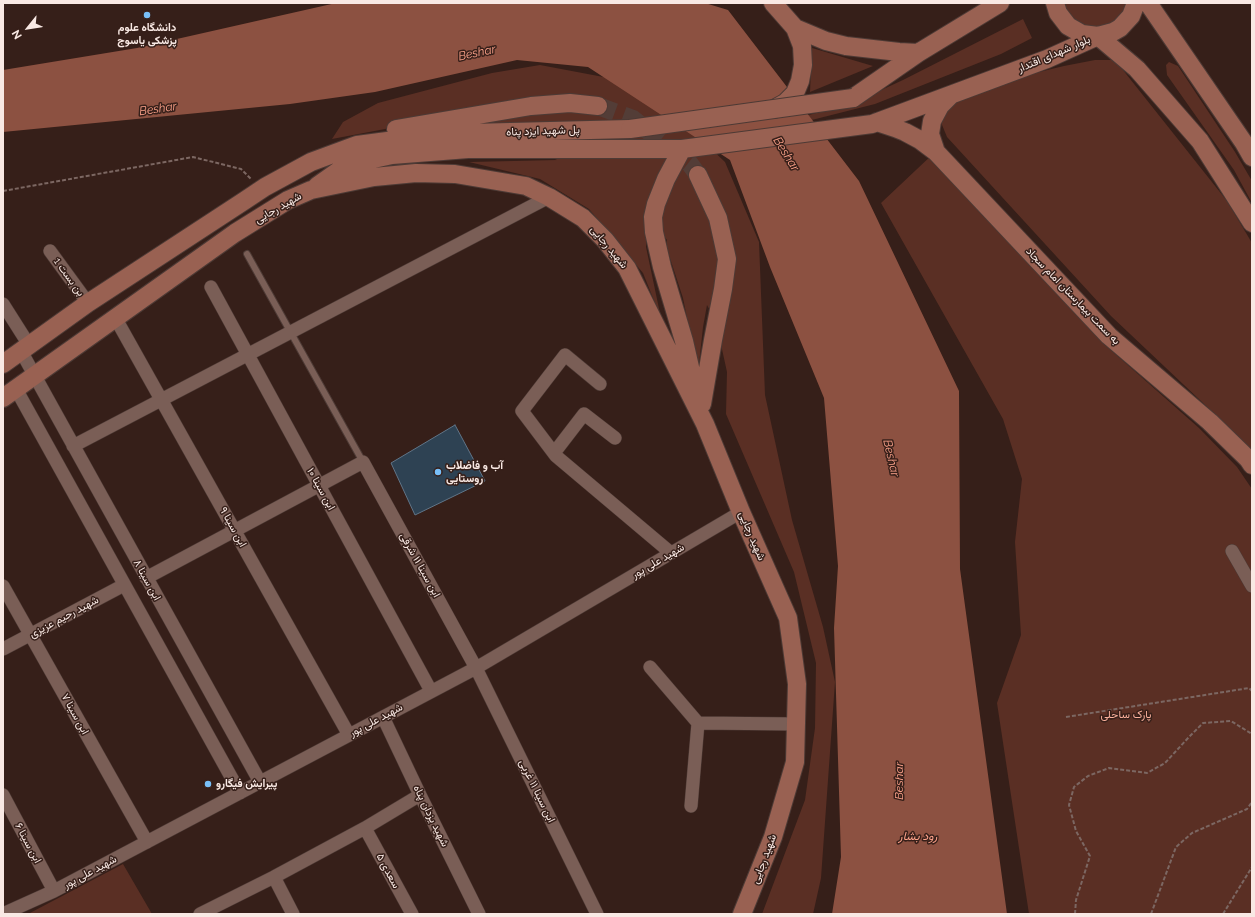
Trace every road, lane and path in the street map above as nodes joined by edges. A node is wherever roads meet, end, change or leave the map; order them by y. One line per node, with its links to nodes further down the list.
1 (773, 3): 6 (street)
2 (1000, 3): 8 (street)
3 (1055, 3): 7 (street)
4 (1136, 3): 7 (street)
5 (1148, 3): 16 (street)
6 (796, 28): 8 (street); 11 (street)
7 (1098, 36): 9 (street, بلوار شهدای اقتدار); 24 (street, بلوار شهدای اقتدار)
8 (918, 53): 11 (street, پل شهید ایزد پناه, bridge)
9 (952, 95): 12 (street, بلوار شهدای اقتدار); 15 (street)
10 (598, 106): 13 (street)
11 (774, 109): 13 (street, پل شهید ایزد پناه, bridge)
12 (874, 123): 14 (street, پل شهید ایزد پناه); 15 (street, به سمت بیمارستان امام سجاد)
13 (357, 145): 22 (street, پل شهید ایزد پناه)
14 (686, 148): 19 (street, پل شهید ایزد پناه); 39 (street)
15 (936, 152): 44 (street, به سمت بیمارستان امام سجاد)
16 (1252, 157)
17 (698, 175): 39 (street)
18 (254, 182): 20 (path)
19 (311, 190): 21 (street, شهید رجایی); 23 (street, شهید رجایی)
20 (3, 191)
21 (549, 197): 31 (street); 39 (street, شهید رجایی)
22 (244, 201): 23 (street); 28 (street)
23 (257, 219): 30 (street, شهید رجایی)
24 (1252, 223)
25 (50, 251): 28 (street, بن بست 1)
26 (247, 254): 31 (lane)
27 (211, 287): 33 (street, ابن سینا ۱۰)
28 (88, 303): 32 (street)
29 (3, 304): 32 (street, ابن سینا ۸)
30 (116, 319): 35 (street, شهید رجایی); 38 (street, ابن سینا ۹)
31 (291, 332): 33 (street); 43 (lane)
32 (25, 348): 34 (street); 35 (street, ابن سینا ۸)
33 (248, 355): 38 (street); 45 (street, ابن سینا ۱۰)
34 (3, 364)
35 (35, 377): 37 (street, شهید رجایی); 41 (street, ابن سینا ۸)
36 (600, 384): 42 (street)
37 (9, 394): 51 (street, ابن سینا ۸)
38 (161, 400): 41 (street); 47 (street, ابن سینا ۹)
39 (701, 415): 46 (street, شهید رجایی)
40 (615, 438): 42 (street)
41 (73, 446): 50 (street, ابن سینا ۸)
42 (554, 453): 49 (street)
43 (363, 462): 45 (street); 57 (street, ابن سینا ۱۱ شرقی)
44 (1252, 465)
45 (319, 485): 47 (street); 58 (street, ابن سینا ۱۰)
46 (741, 512): 49 (street, شهید علی پور); 63 (street, شهید رجایی)
47 (234, 530): 50 (street); 65 (street, ابن سینا ۹)
48 (1232, 551): 53 (street)
49 (672, 553): 57 (street, شهید علی پور)
50 (146, 578): 66 (street, ابن سینا ۸)
51 (124, 585): 54 (street, شهید رحیم عزیزی); 67 (street, ابن سینا ۸)
52 (3, 586): 54 (street, ابن سینا ۷)
53 (1252, 586)
54 (31, 634): 55 (street, شهید رحیم عزیزی); 73 (street, ابن سینا ۷)
55 (3, 649)
56 (650, 667): 62 (street)
57 (476, 668): 58 (street, شهید علی پور); 82 (street, ابن سینا ۱۱ غربی)
58 (431, 691): 60 (street, شهید علی پور)
59 (1252, 691): 61 (path)
60 (383, 717): 65 (street, شهید علی پور); 69 (street, شهید یزدان پناه)
61 (1066, 717)
62 (698, 723): 63 (street); 71 (street)
63 (796, 724): 83 (street, شهید رجایی)
64 (1252, 734): 84 (path)
65 (349, 735): 66 (street, شهید علی پور)
66 (260, 782): 67 (street, شهید علی پور)
67 (240, 793): 73 (street, شهید علی پور)
68 (3, 795): 76 (street, ابن سینا ۶)
69 (420, 795): 72 (street); 81 (street, شهید یزدان پناه)
70 (1252, 802): 85 (path)
71 (691, 806)
72 (365, 828): 75 (street); 80 (street, سعدی ۵)
73 (147, 842): 76 (street, شهید علی پور)
74 (1252, 867): 86 (path)
75 (274, 877): 78 (street); 79 (street)
76 (54, 891): 77 (street, شهید علی پور)
77 (3, 914)
78 (200, 914)
79 (293, 914)
80 (412, 914)
81 (479, 914)
82 (597, 914)
83 (742, 914)
84 (1075, 914)
85 (1151, 914)
86 (1223, 914)

